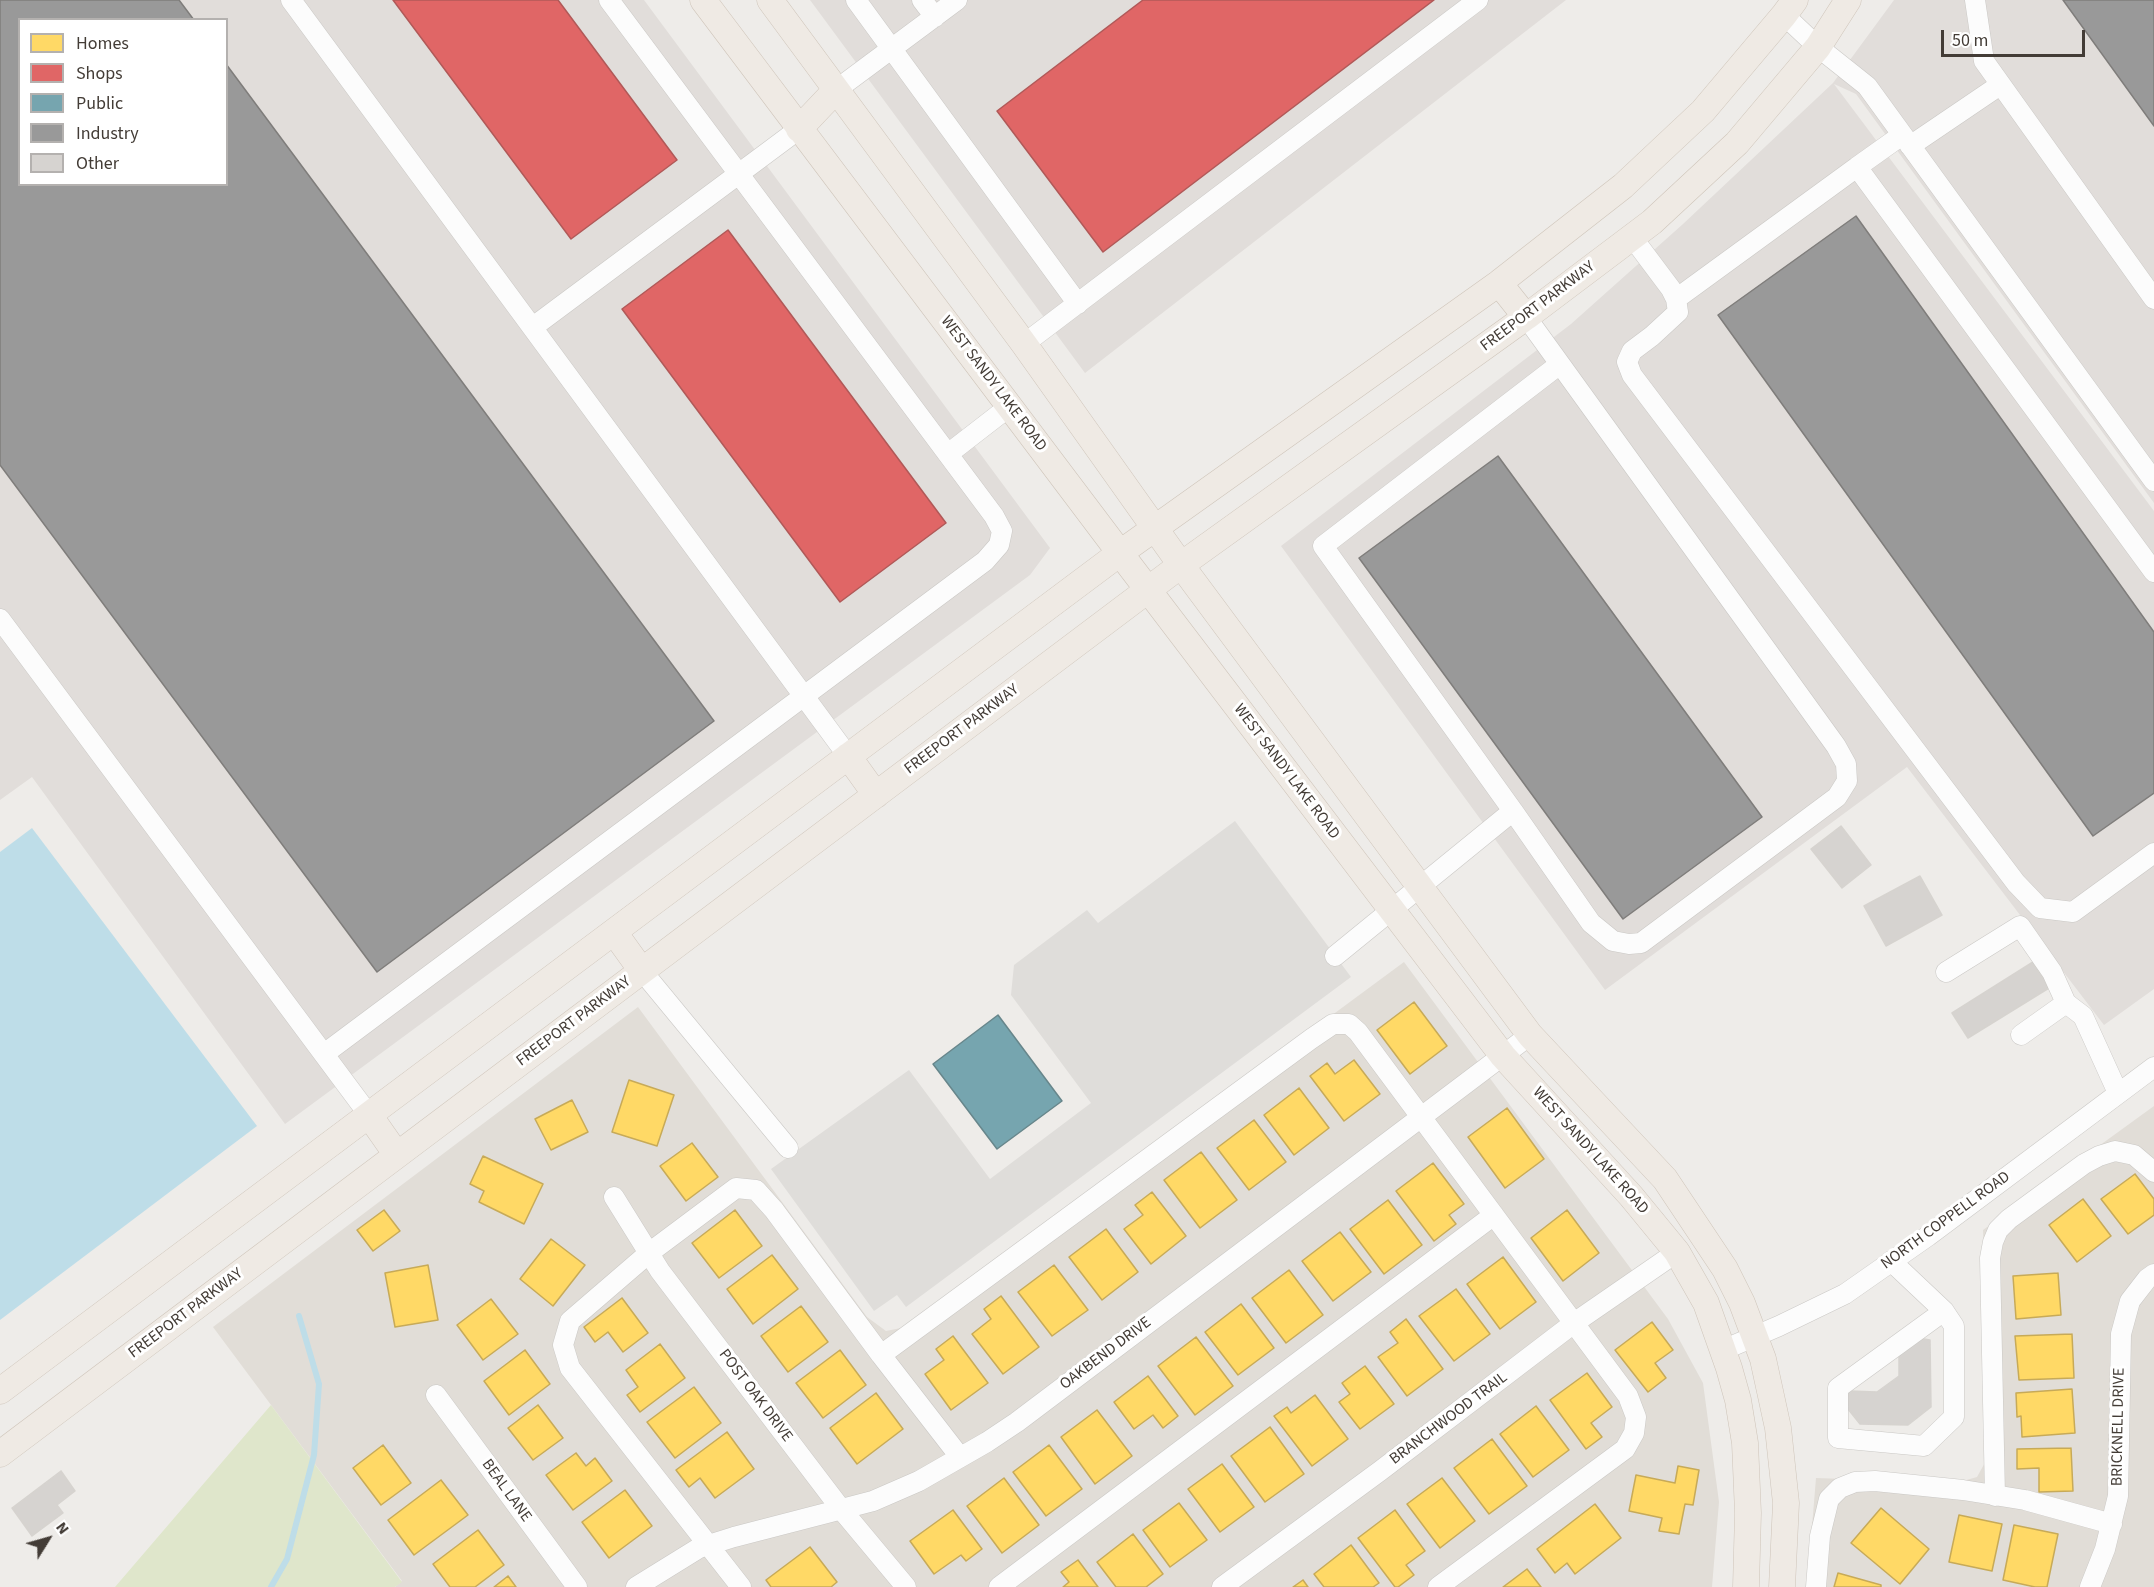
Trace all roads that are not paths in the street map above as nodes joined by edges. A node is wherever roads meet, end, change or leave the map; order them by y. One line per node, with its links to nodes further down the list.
1 (291, 0): 27 (street)
2 (609, 0): 20 (street)
3 (703, 0): 17 (main road, WEST SANDY LAKE ROAD)
4 (770, 0): 16 (main road, WEST SANDY LAKE ROAD)
5 (856, 0): 14 (street)
6 (922, 0): 12 (street)
7 (957, 0): 12 (street)
8 (1479, 0): 25 (street)
9 (1848, 0): 13 (main road, FREEPORT PARKWAY)
10 (1975, 0): 15 (street)
11 (1790, 7): 13 (street); 22 (main road)
12 (934, 17): 14 (street)
13 (1818, 46): 18 (street); 21 (main road, FREEPORT PARKWAY)
14 (893, 48): 16 (street); 25 (street)
15 (2000, 85): 18 (street); 24 (street)
16 (836, 90): 17 (main road); 28 (main road, WEST SANDY LAKE ROAD)
17 (799, 129): 20 (street); 30 (main road, WEST SANDY LAKE ROAD)
18 (1906, 141): 19 (street); 32 (street)
19 (1857, 167): 23 (street); 36 (street)
20 (740, 174): 27 (street); 31 (street)
21 (1632, 237): 23 (street); 26 (main road, FREEPORT PARKWAY)
22 (1499, 283): 26 (main road); 33 (main road)
23 (1676, 299): 43 (street)
24 (2154, 299)
25 (1078, 303): 28 (street)
26 (1526, 317): 29 (street); 35 (main road, FREEPORT PARKWAY)
27 (533, 327): 39 (street)
28 (1024, 345): 33 (main road, WEST SANDY LAKE ROAD)
29 (1560, 364): 42 (street); 42 (street)
30 (1010, 406): 31 (street); 34 (main road, WEST SANDY LAKE ROAD)
31 (948, 454): 39 (street)
32 (2154, 481)
33 (1155, 528): 34 (main road); 35 (main road, WEST SANDY LAKE ROAD)
34 (1120, 553): 37 (main road, WEST SANDY LAKE ROAD); 40 (main road)
35 (1181, 565): 37 (main road, FREEPORT PARKWAY); 44 (main road, WEST SANDY LAKE ROAD)
36 (2154, 572)
37 (1148, 590): 41 (main road, FREEPORT PARKWAY); 45 (main road, WEST SANDY LAKE ROAD)
38 (0, 618): 53 (street)
39 (806, 696): 40 (street); 53 (street)
40 (848, 756): 41 (main road); 46 (main road)
41 (876, 795): 48 (main road, FREEPORT PARKWAY)
42 (1513, 811): 44 (street)
43 (2154, 853)
44 (1419, 886): 45 (street); 51 (main road, WEST SANDY LAKE ROAD)
45 (1391, 910): 47 (street); 54 (main road, WEST SANDY LAKE ROAD)
46 (614, 932): 48 (main road); 57 (main road)
47 (1335, 956)
48 (642, 971): 59 (street); 60 (main road, FREEPORT PARKWAY)
49 (1946, 972): 50 (street)
50 (2066, 1003): 52 (street); 56 (street)
51 (1530, 1035): 54 (street, OAKBEND DRIVE); 70 (main road, WEST SANDY LAKE ROAD)
52 (2021, 1035)
53 (324, 1054): 57 (street)
54 (1503, 1056): 58 (street, OAKBEND DRIVE); 64 (main road, WEST SANDY LAKE ROAD)
55 (2154, 1067): 56 (street, NORTH COPPELL ROAD)
56 (2118, 1093): 66 (street, NORTH COPPELL ROAD)
57 (369, 1115): 60 (main road); 73 (main road)
58 (1422, 1117): 63 (street); 72 (street); 76 (street, OAKBEND DRIVE)
59 (788, 1148)
60 (397, 1155): 75 (main road, FREEPORT PARKWAY)
61 (2154, 1172): 77 (street)
62 (614, 1197): 65 (street, POST OAK DRIVE)
63 (1494, 1215): 69 (street); 85 (street)
64 (1677, 1252): 69 (street, BRANCHWOOD TRAIL); 71 (main road, WEST SANDY LAKE ROAD)
65 (650, 1253): 72 (street); 78 (street, POST OAK DRIVE); 80 (street)
66 (1891, 1261): 68 (street); 70 (street, NORTH COPPELL ROAD)
67 (2154, 1274): 79 (street, BRICKNELL DRIVE)
68 (1944, 1311): 68 (street)
69 (1574, 1323): 86 (street, BRANCHWOOD TRAIL); 87 (street)
70 (1755, 1336): 71 (street, NORTH COPPELL ROAD); 89 (main road, WEST SANDY LAKE ROAD)
71 (1723, 1350): 88 (main road, WEST SANDY LAKE ROAD)
72 (881, 1355): 76 (street)
73 (0, 1391)
74 (436, 1395): 81 (street, BEAL LANE)
75 (0, 1454)
76 (960, 1457): 78 (street, OAKBEND DRIVE)
77 (1995, 1496): 79 (street); 90 (street)
78 (841, 1509): 80 (street, OAKBEND DRIVE); 84 (street, POST OAK DRIVE)
79 (2112, 1524): 91 (street, BRICKNELL DRIVE)
80 (709, 1545): 82 (street, OAKBEND DRIVE); 83 (street)
81 (577, 1587)
82 (636, 1587)
83 (741, 1587)
84 (906, 1587)
85 (999, 1587)
86 (1222, 1587)
87 (1438, 1587)
88 (1746, 1587)
89 (1782, 1587)
90 (1816, 1587)
91 (2090, 1587)

